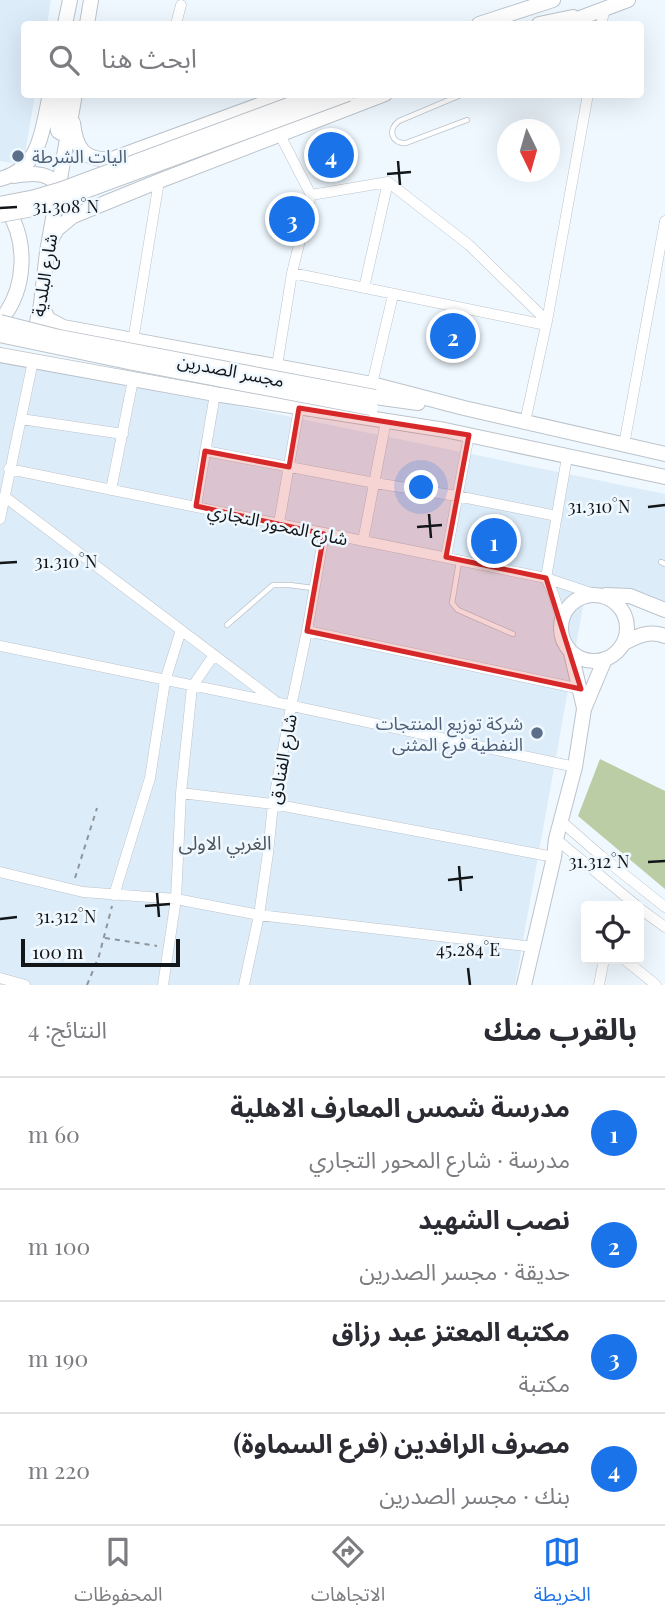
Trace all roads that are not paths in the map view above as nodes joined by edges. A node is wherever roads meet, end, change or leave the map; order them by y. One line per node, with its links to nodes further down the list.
1 (91, 0): 10 (main road)
2 (532, 0): 12 (lane)
3 (553, 0): 13 (main road)
4 (563, 0): 14 (main road)
5 (628, 0): 8 (main road)
6 (70, 3): 9 (main road)
7 (180, 5): 11 (street)
8 (599, 16): 14 (main road); 15 (main road)
9 (67, 21)
10 (88, 21)
11 (177, 21)
12 (487, 21)
13 (488, 21)
14 (532, 21)
15 (577, 21)
16 (49, 98): 27 (main road)
17 (60, 98): 24 (main road)
18 (278, 98): 24 (main road)
19 (307, 98): 32 (main road, bridge)
20 (337, 98): 33 (main road, bridge)
21 (375, 98): 26 (main road)
22 (454, 98): 25 (lane)
23 (587, 98): 41 (street)
24 (73, 108): 31 (main road, شارع البلدية)
25 (467, 120)
26 (280, 135): 28 (main road); 30 (street)
27 (0, 179): 31 (main road)
28 (159, 181): 35 (main road); 44 (street)
29 (388, 182): 30 (street); 37 (street); 41 (street)
30 (311, 195): 36 (street)
31 (57, 200): 35 (main road, شارع البلدية)
32 (0, 202): 40 (main road)
33 (0, 215)
34 (665, 221): 59 (street)
35 (47, 252): 39 (main road, شارع البلدية)
36 (292, 273): 37 (street); 47 (street)
37 (365, 288): 38 (street)
38 (393, 295): 41 (street); 51 (street)
39 (41, 304): 42 (main road); 45 (main road, شارع البلدية)
40 (0, 322): 51 (main road, مجسر الصدرين, bridge)
41 (547, 323): 55 (street)
42 (97, 334): 44 (main road); 48 (main road)
43 (0, 335): 51 (main road, مجسر الصدرين, bridge)
44 (133, 341): 47 (main road)
45 (4, 356): 46 (main road)
46 (33, 361): 48 (main road); 53 (street)
47 (277, 366): 51 (main road)
48 (93, 373): 49 (main road)
49 (133, 380): 50 (main road); 57 (street)
50 (215, 394): 52 (main road); 60 (street)
51 (373, 396): 55 (main road, مجسر الصدرين); 56 (main road, مجسر الصدرين)
52 (299, 408): 54 (main road); 63 (street)
53 (22, 419): 57 (street); 64 (street)
54 (386, 421): 56 (main road); 66 (street)
55 (525, 422): 59 (main road, مجسر الصدرين)
56 (445, 430): 58 (main road)
57 (123, 434): 67 (street)
58 (469, 435): 62 (main road); 68 (street)
59 (624, 444): 61 (main road, مجسر الصدرين)
60 (205, 452): 63 (street); 70 (street)
61 (665, 454)
62 (567, 457): 65 (main road); 72 (street)
63 (289, 467): 66 (street); 73 (street)
64 (9, 469): 67 (street, شارع المحور التجاري); 69 (street)
65 (665, 477)
66 (375, 483): 68 (street); 75 (street)
67 (111, 489): 70 (street, شارع المحور التجاري)
68 (457, 496): 72 (street); 76 (street)
69 (5, 497): 71 (street); 84 (street)
70 (196, 506): 73 (street, شارع المحور التجاري)
71 (0, 515)
72 (557, 516): 78 (street)
73 (279, 523): 74 (street, شارع المحور التجاري)
74 (324, 534): 75 (street, شارع المحور التجاري); 79 (street, شارع الفنادق)
75 (363, 541): 76 (street, شارع المحور التجاري)
76 (446, 557): 77 (street, شارع المحور التجاري)
77 (459, 560): 78 (street, شارع المحور التجاري); 86 (lane)
78 (546, 578): 80 (street, شارع المحور التجاري); 82 (street)
79 (314, 588): 83 (lane); 85 (street, شارع الفنادق)
80 (599, 595): 81 (main road); 82 (main road); 88 (main road)
81 (665, 610)
82 (561, 619): 90 (main road)
83 (227, 625)
84 (181, 630): 91 (street); 93 (street)
85 (307, 631): 95 (street); 97 (street, شارع الفنادق)
86 (513, 634)
87 (665, 636): 88 (main road)
88 (624, 643): 92 (main road)
89 (0, 646): 93 (street)
90 (571, 653): 92 (main road); 95 (main road)
91 (214, 654): 94 (street); 96 (street)
92 (605, 659): 98 (main road)
93 (165, 681): 94 (street); 106 (street)
94 (192, 687): 96 (street); 100 (street)
95 (581, 689): 98 (main road)
96 (279, 703): 97 (street)
97 (291, 706): 99 (street); 101 (street, شارع الفنادق)
98 (584, 709): 99 (main road)
99 (575, 767): 102 (main road)
100 (181, 793): 101 (street); 107 (street)
101 (274, 804): 104 (street); 111 (street, شارع الفنادق)
102 (561, 821): 103 (main road); 109 (street)
103 (556, 839): 104 (main road); 108 (street)
104 (554, 857): 113 (main road)
105 (0, 872): 106 (street)
106 (114, 895): 107 (street)
107 (176, 900): 111 (street); 118 (street)
108 (628, 901)
109 (665, 907)
110 (644, 913): 112 (street)
111 (259, 915): 113 (street); 119 (street, شارع الفنادق)
112 (665, 927)
113 (534, 947): 120 (main road)
114 (603, 964): 121 (street)
115 (630, 964): 122 (street)
116 (0, 978): 117 (street)
117 (25, 985)
118 (163, 985)
119 (244, 985)
120 (524, 985)
121 (599, 985)
122 (656, 985)

